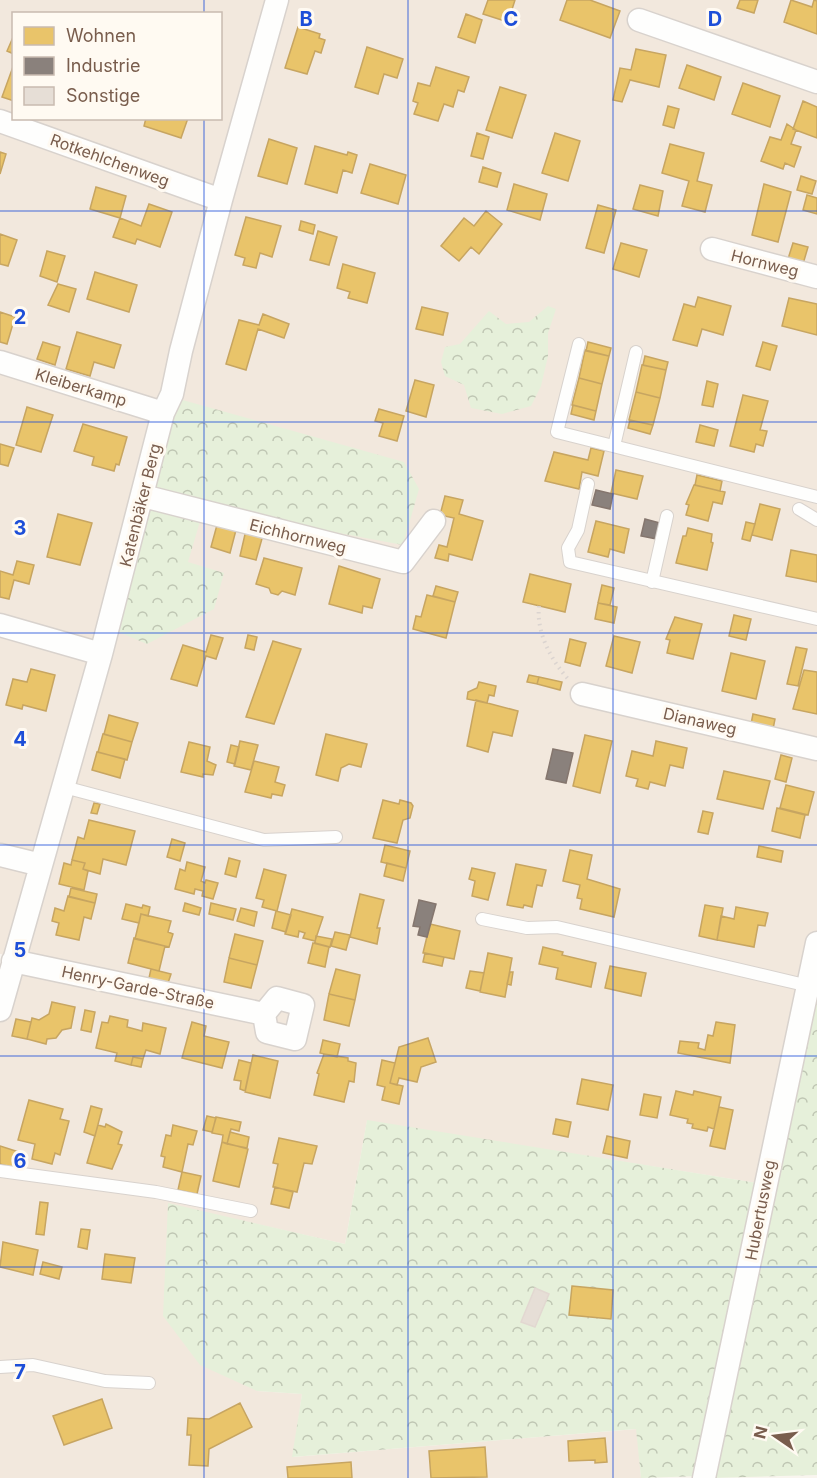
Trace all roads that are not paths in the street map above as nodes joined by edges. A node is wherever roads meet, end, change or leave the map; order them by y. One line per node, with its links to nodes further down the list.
1 (277, 0): 5 (street, Katenbäker Berg)
2 (639, 20): 3 (street)
3 (817, 82)
4 (0, 120): 5 (street, Rotkehlchenweg)
5 (221, 200): 11 (street, Katenbäker Berg)
6 (712, 249): 7 (street, Hornweg)
7 (817, 277)
8 (579, 344): 12 (lane)
9 (636, 352): 12 (lane)
10 (0, 362): 11 (street, Kleiberkamp)
11 (163, 413): 14 (street, Katenbäker Berg)
12 (614, 446): 15 (lane)
13 (588, 484): 20 (lane)
14 (143, 496): 19 (street, Eichhornweg); 23 (street, Katenbäker Berg)
15 (817, 497)
16 (799, 509): 18 (lane)
17 (667, 516): 20 (lane)
18 (817, 520)
19 (434, 521)
20 (652, 582): 21 (lane)
21 (817, 619)
22 (0, 625): 23 (street)
23 (101, 654): 26 (street, Katenbäker Berg)
24 (582, 694): 25 (street, Dianaweg)
25 (817, 749)
26 (64, 787): 27 (lane); 29 (street, Katenbäker Berg)
27 (336, 837)
28 (0, 855): 29 (street)
29 (41, 865): 32 (street, Katenbäker Berg)
30 (482, 919): 33 (lane)
31 (817, 943): 33 (street, Hubertusweg)
32 (13, 961): 34 (street, Katenbäker Berg); 35 (street, Henry-Garde-Straße)
33 (809, 986): 40 (street, Hubertusweg)
34 (0, 1010)
35 (264, 1014)
36 (0, 1171): 37 (lane)
37 (251, 1211)
38 (0, 1367): 39 (lane)
39 (149, 1383)
40 (704, 1478)

